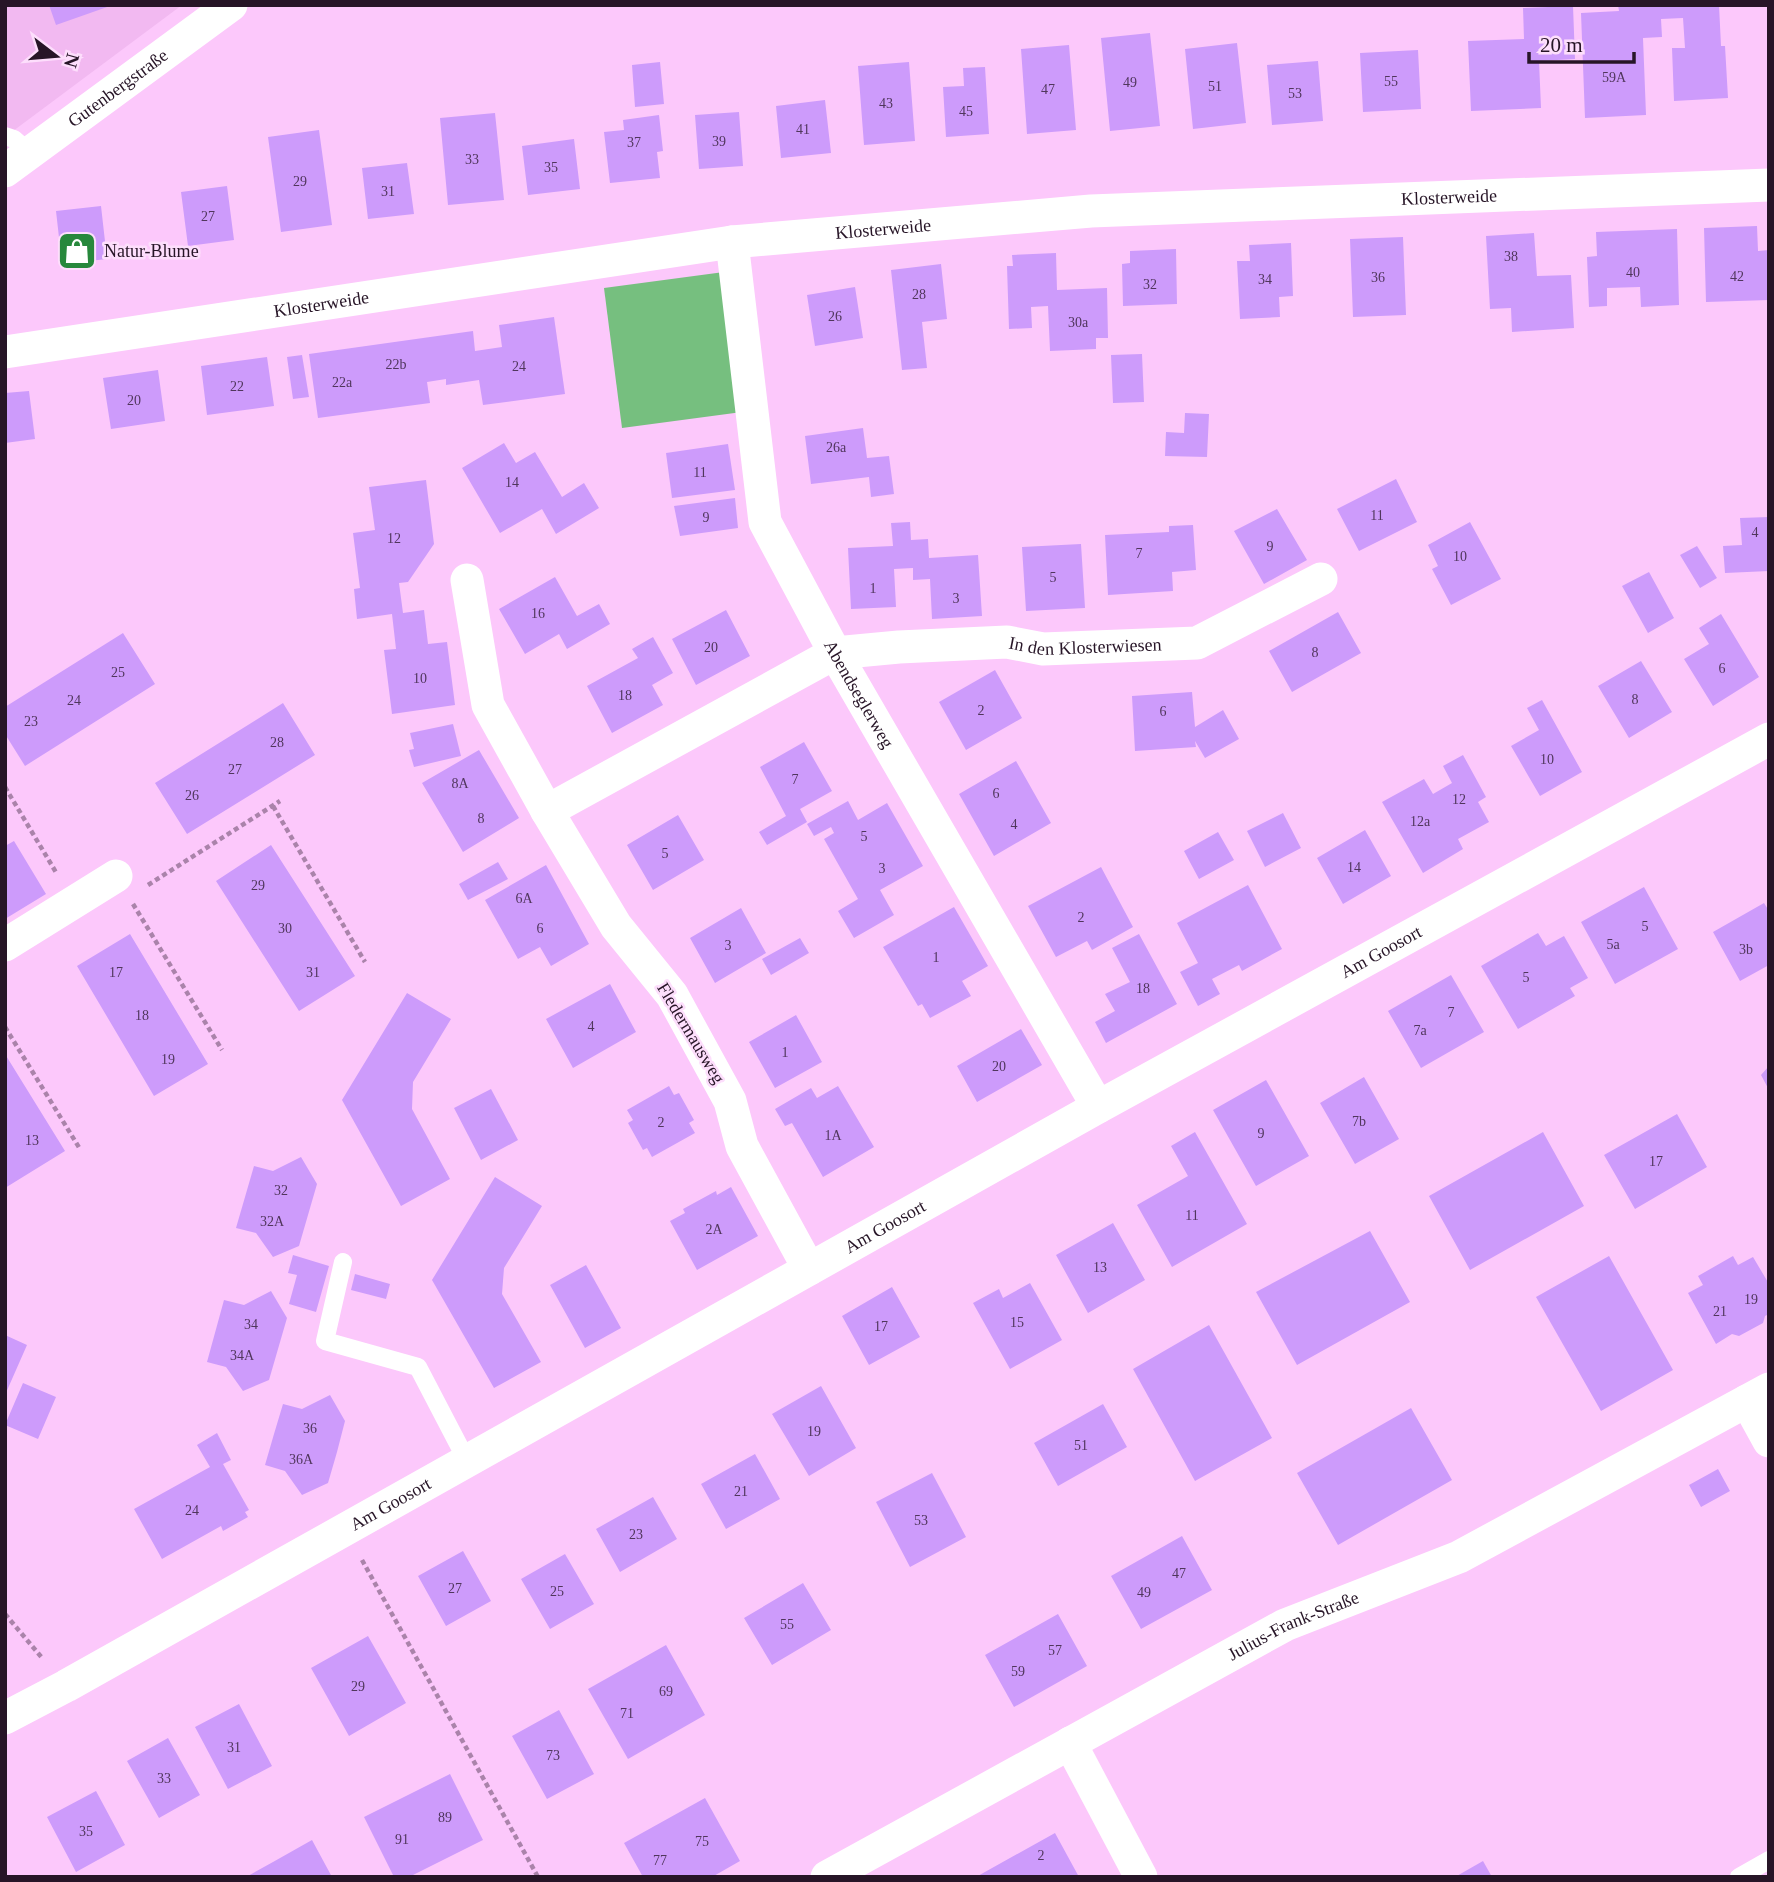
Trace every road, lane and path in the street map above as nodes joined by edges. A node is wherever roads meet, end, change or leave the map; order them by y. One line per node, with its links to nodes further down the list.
1 (231, 5): 2 (street, Gutenbergstraße)
2 (14, 153)
3 (1769, 185): 4 (street, Klosterweide)
4 (732, 242): 5 (street, Klosterweide); 8 (street, Abendseglerweg)
5 (5, 352)
6 (1321, 579): 8 (street, In den Klosterwiesen)
7 (467, 580): 13 (street, Fledermausweg)
8 (835, 653): 13 (street); 20 (street, Abendseglerweg)
9 (1769, 739): 20 (street, Am Goosort)
10 (5, 787): 15 (path)
11 (280, 801): 12 (path)
12 (273, 806): 14 (path); 17 (path)
13 (547, 811): 23 (street, Fledermausweg)
14 (122, 887): 15 (street); 19 (path)
15 (73, 902): 16 (street)
16 (5, 945)
17 (365, 962)
18 (5, 1027): 21 (path)
19 (222, 1050)
20 (1098, 1107): 23 (street, Am Goosort)
21 (80, 1149)
22 (343, 1262): 26 (lane)
23 (809, 1269): 26 (street, Am Goosort)
24 (1758, 1395): 25 (street); 31 (street, Julius-Frank-Straße)
25 (1769, 1441)
26 (467, 1461): 27 (street, Am Goosort)
27 (345, 1528): 29 (street, Am Goosort); 33 (path)
28 (5, 1615): 29 (path)
29 (66, 1686): 30 (street, Am Goosort)
30 (5, 1718)
31 (1070, 1743): 34 (street, Julius-Frank-Straße); 35 (street)
32 (1769, 1860): 36 (lane)
33 (538, 1877)
34 (827, 1877)
35 (1140, 1877)
36 (1739, 1877)

